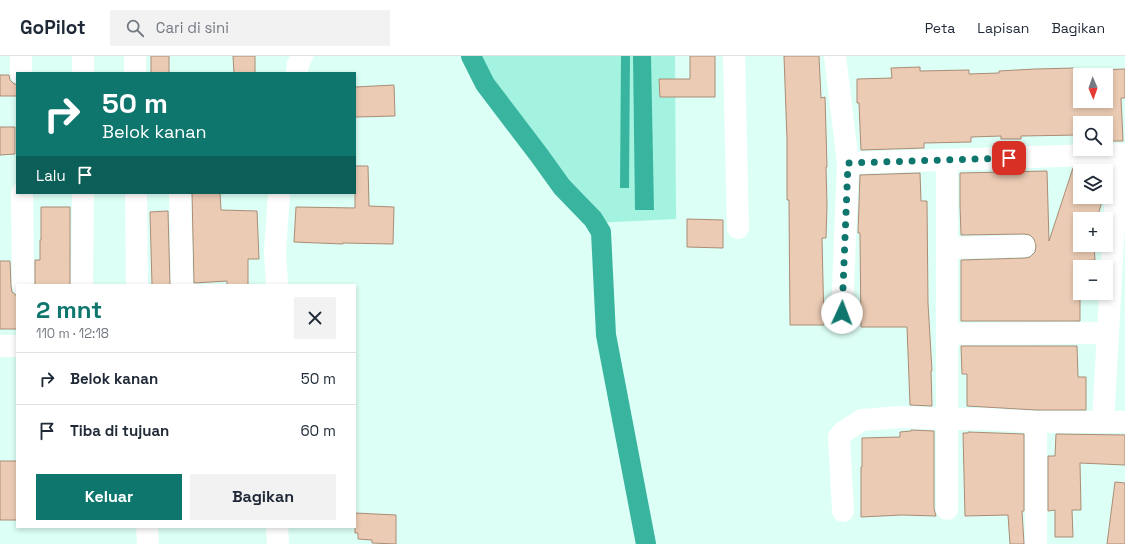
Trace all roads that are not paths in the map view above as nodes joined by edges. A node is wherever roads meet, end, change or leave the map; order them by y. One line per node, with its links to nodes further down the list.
1 (21, 56): 7 (street)
2 (83, 56): 8 (street)
3 (135, 56): 9 (street)
4 (302, 56): 10 (street)
5 (734, 56): 19 (street)
6 (836, 56): 13 (street)
7 (21, 72)
8 (83, 72)
9 (135, 72)
10 (297, 72)
11 (1121, 154): 12 (street); 28 (street)
12 (947, 160): 13 (street); 21 (street)
13 (848, 163): 27 (street)
14 (22, 194): 22 (street)
15 (83, 194): 23 (street)
16 (136, 194): 24 (street)
17 (180, 194): 25 (street)
18 (279, 194): 26 (street)
19 (738, 228)
20 (1024, 246): 21 (street)
21 (947, 248): 29 (street)
22 (23, 284)
23 (82, 284)
24 (137, 284)
25 (182, 284)
26 (277, 284)
27 (842, 313)
28 (1108, 333): 29 (street); 34 (street)
29 (947, 334): 32 (street)
30 (0, 346): 31 (street)
31 (16, 346)
32 (947, 419): 33 (street); 36 (street); 37 (street)
33 (1036, 422): 34 (street); 42 (street)
34 (1103, 422): 35 (street)
35 (1125, 422)
36 (947, 509)
37 (843, 511)
38 (148, 528): 40 (street)
39 (277, 528): 41 (street)
40 (148, 544)
41 (278, 544)
42 (1036, 544)

